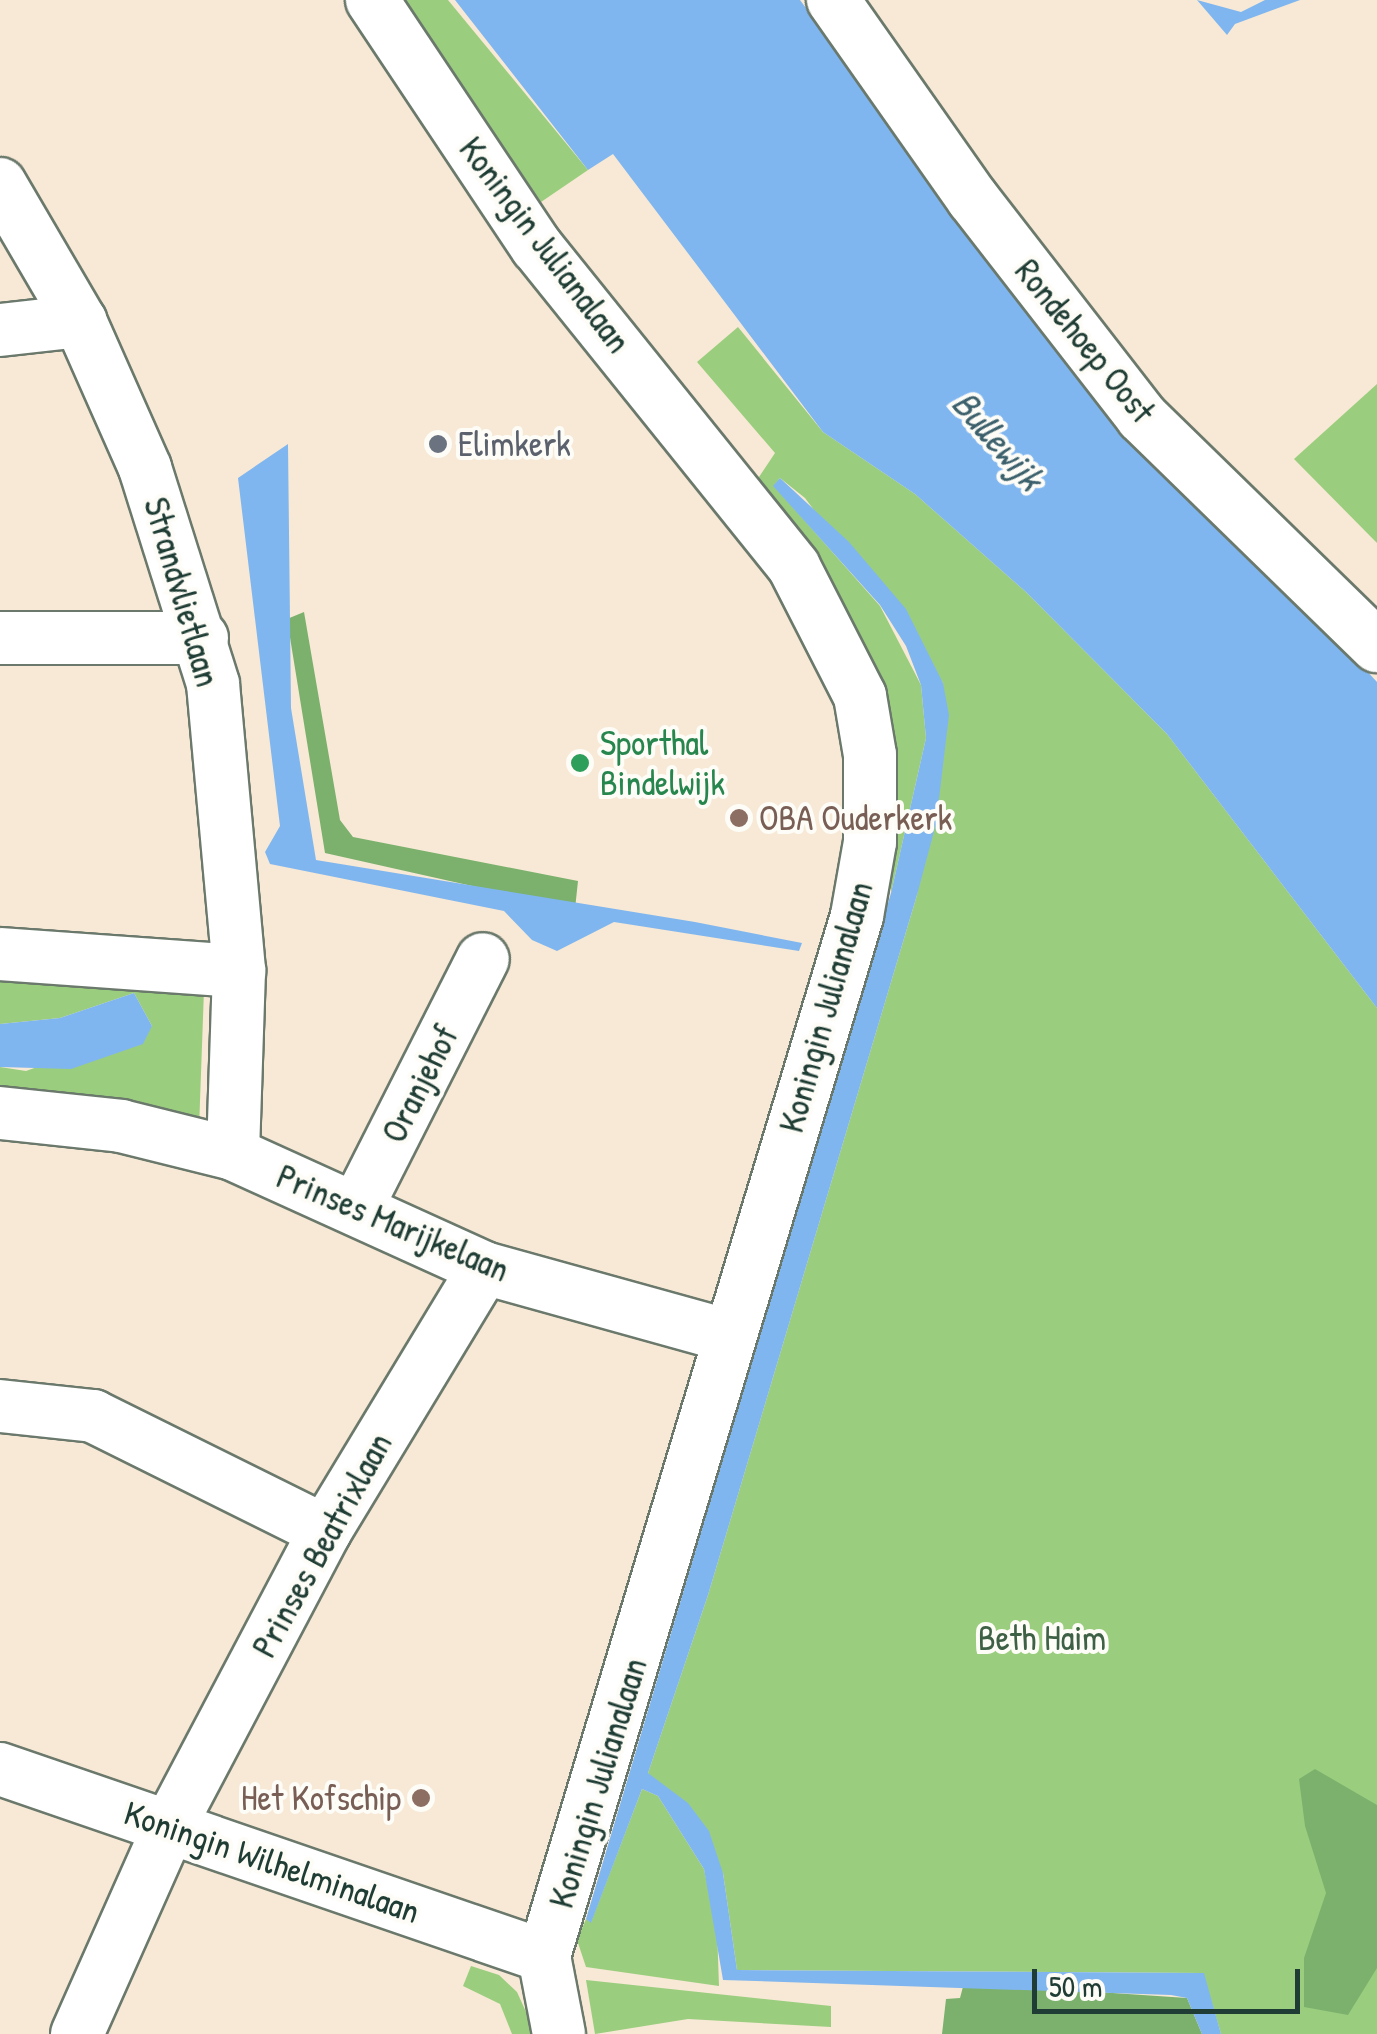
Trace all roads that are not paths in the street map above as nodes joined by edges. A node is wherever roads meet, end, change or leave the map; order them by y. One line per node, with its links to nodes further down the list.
1 (372, 0): 16 (street, Koningin Julianalaan)
2 (833, 0): 8 (street, Rondehoep Oost)
3 (0, 184): 4 (street, Strandvlietlaan)
4 (80, 320): 5 (street); 7 (street, Strandvlietlaan)
5 (0, 330)
6 (0, 638): 7 (street)
7 (202, 638): 11 (street, Strandvlietlaan)
8 (1377, 646)
9 (0, 954): 11 (street)
10 (483, 959): 14 (street, Oranjehof)
11 (239, 971): 13 (street, Strandvlietlaan)
12 (0, 1112): 13 (street, Prinses Marijkelaan)
13 (232, 1154): 14 (street, Prinses Marijkelaan)
14 (356, 1209): 15 (street, Prinses Marijkelaan)
15 (484, 1268): 16 (street, Prinses Marijkelaan); 18 (street, Prinses Beatrixlaan)
16 (730, 1336): 21 (street, Koningin Julianalaan)
17 (0, 1406): 18 (street)
18 (325, 1531): 20 (street, Prinses Beatrixlaan)
19 (0, 1769): 20 (street, Koningin Wilhelminalaan)
20 (168, 1827): 21 (street, Koningin Wilhelminalaan); 22 (street, Prinses Beatrixlaan)
21 (544, 1956): 23 (street)
22 (76, 2034)
23 (559, 2034)

